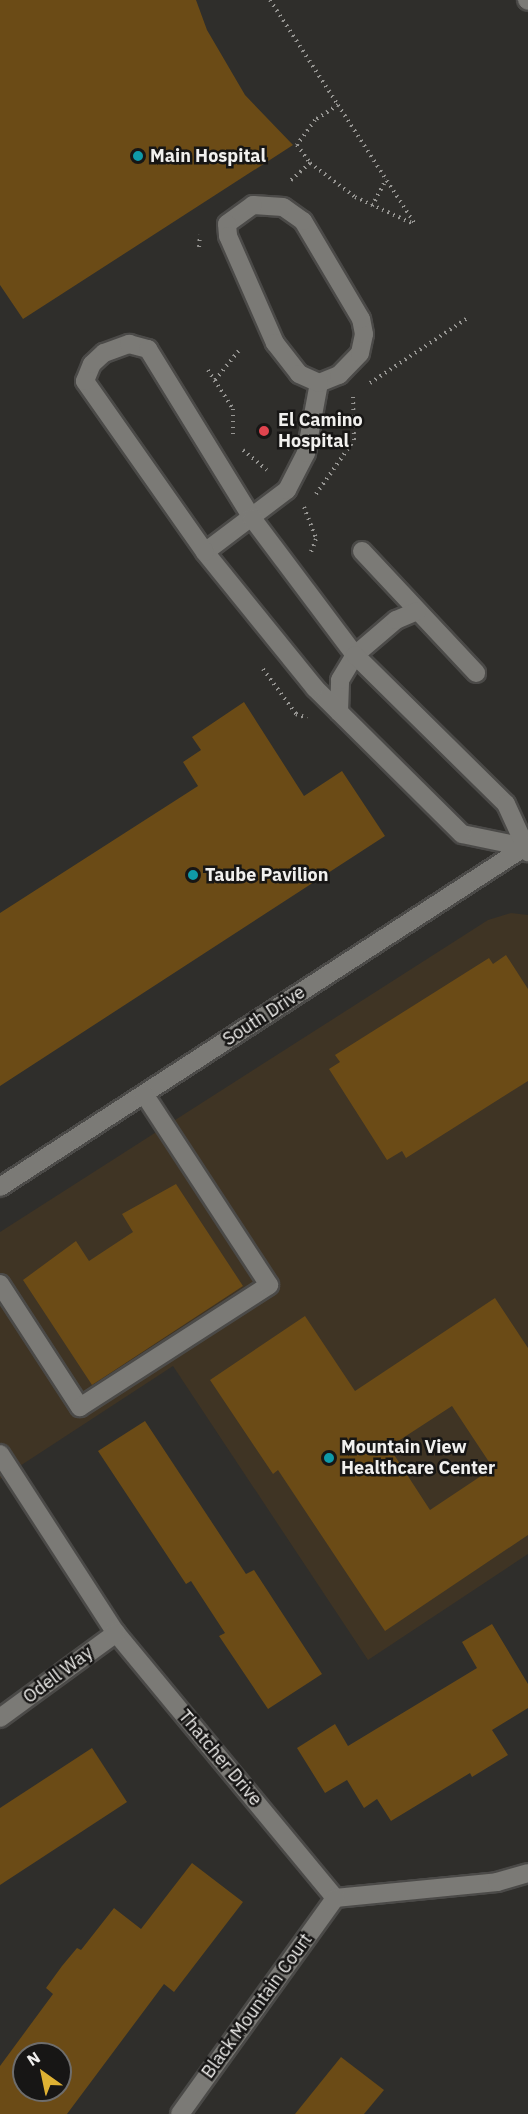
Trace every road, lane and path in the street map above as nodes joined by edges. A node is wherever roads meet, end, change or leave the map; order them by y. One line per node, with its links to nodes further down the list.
1 (270, 0): 2 (path)
2 (338, 105): 3 (path); 5 (path)
3 (310, 163): 4 (path); 6 (path)
4 (280, 179)
5 (386, 180): 6 (path); 6 (path)
6 (372, 206)
7 (203, 226): 8 (path)
8 (199, 247)
9 (469, 317): 14 (path)
10 (239, 350): 12 (path)
11 (208, 370): 12 (path)
12 (215, 380): 16 (path)
13 (319, 383): 13 (street); 19 (street)
14 (363, 388)
15 (353, 394): 22 (path)
16 (232, 441)
17 (241, 448): 18 (path)
18 (267, 470)
19 (252, 518): 21 (street); 21 (street); 24 (street)
20 (362, 551): 23 (street)
21 (204, 552): 26 (street)
22 (308, 555)
23 (417, 611): 24 (street); 25 (street)
24 (355, 655): 26 (street); 27 (street)
25 (476, 673)
26 (339, 712): 27 (street)
27 (527, 848): 28 (street, South Drive)
28 (144, 1094): 29 (street, South Drive); 30 (street)
29 (0, 1187)
30 (0, 1284)
31 (0, 1454): 32 (street, Thatcher Drive)
32 (116, 1633): 33 (street, Odell Way); 35 (street, Thatcher Drive)
33 (0, 1718)
34 (528, 1873): 35 (street)
35 (335, 1898): 36 (street, Black Mountain Court)
36 (180, 2114)

